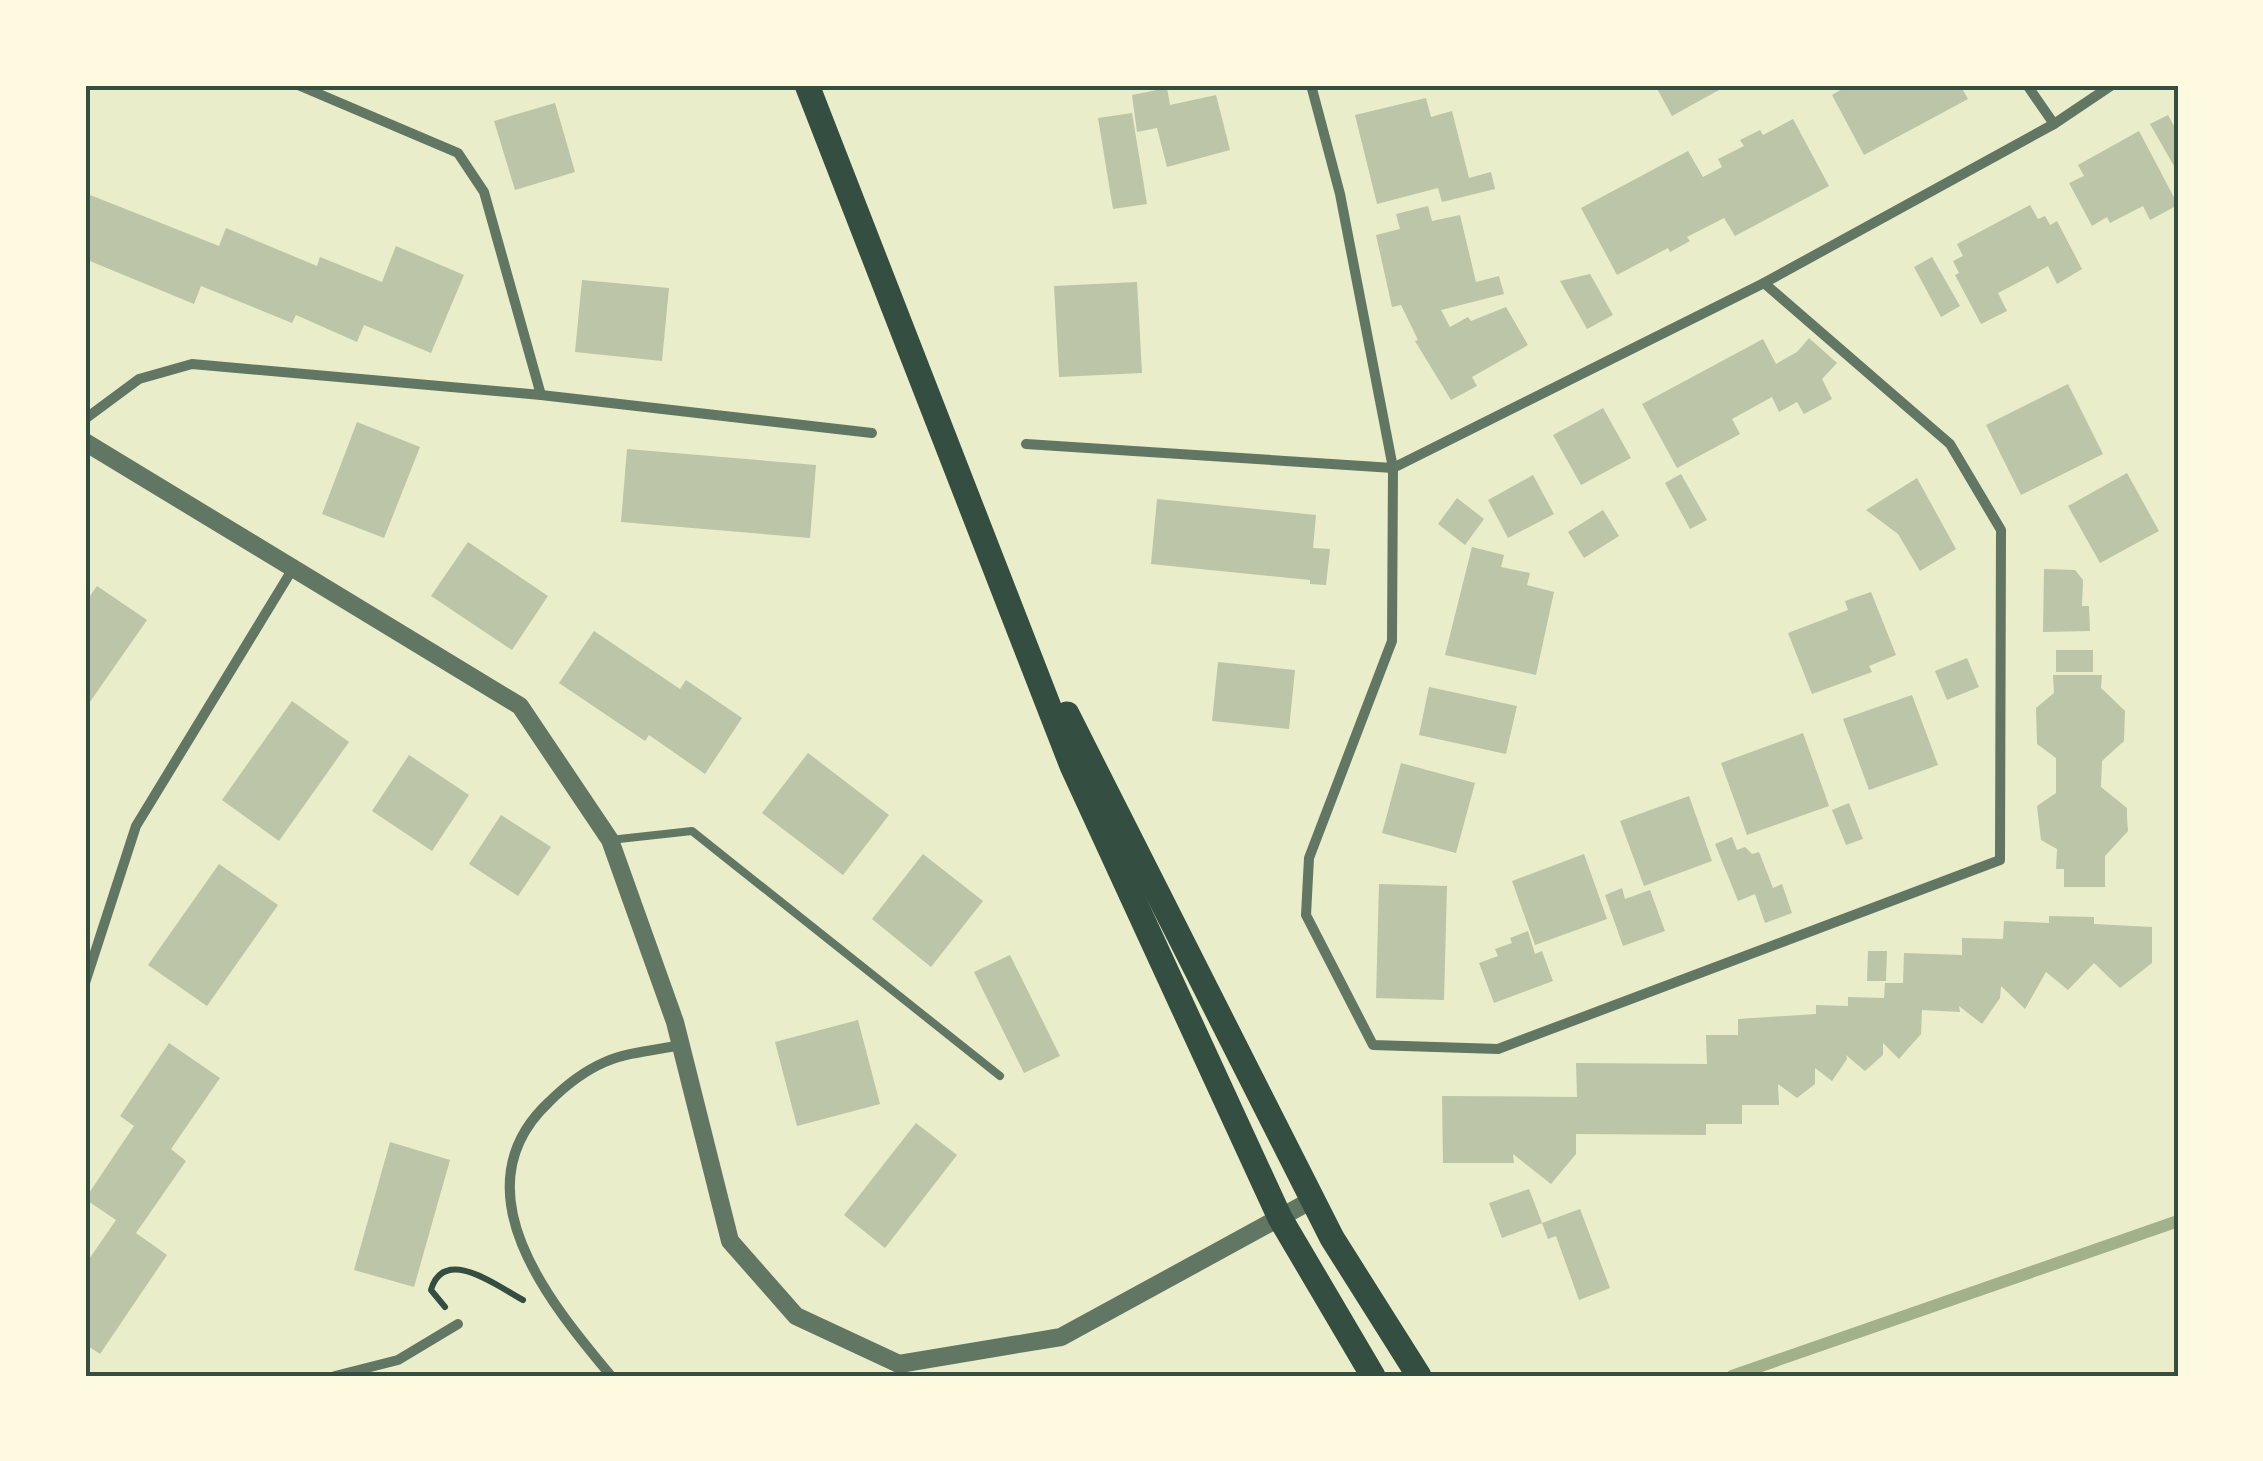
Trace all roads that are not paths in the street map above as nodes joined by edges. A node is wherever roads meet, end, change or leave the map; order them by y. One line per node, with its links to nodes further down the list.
1 (298, 85): 8 (street)
2 (807, 85): 15 (main road)
3 (1311, 85): 13 (street)
4 (2027, 85): 6 (street)
5 (2112, 85): 6 (street)
6 (2054, 124): 7 (street)
7 (1764, 283): 13 (street); 13 (street)
8 (541, 395): 9 (street); 10 (street)
9 (85, 420)
10 (872, 432)
11 (85, 442): 14 (street)
12 (1026, 444): 13 (street)
13 (1393, 468)
14 (292, 570): 16 (street); 17 (street)
15 (1008, 598): 20 (main road); 21 (main road)
16 (610, 840): 18 (street); 19 (lane)
17 (85, 983)
18 (681, 1045): 21 (street); 24 (street)
19 (1000, 1076)
20 (1312, 1200): 21 (street); 26 (main road)
21 (1280, 1218): 25 (main road)
22 (458, 1324): 23 (street)
23 (335, 1376)
24 (611, 1376)
25 (1373, 1376)
26 (1419, 1376)

